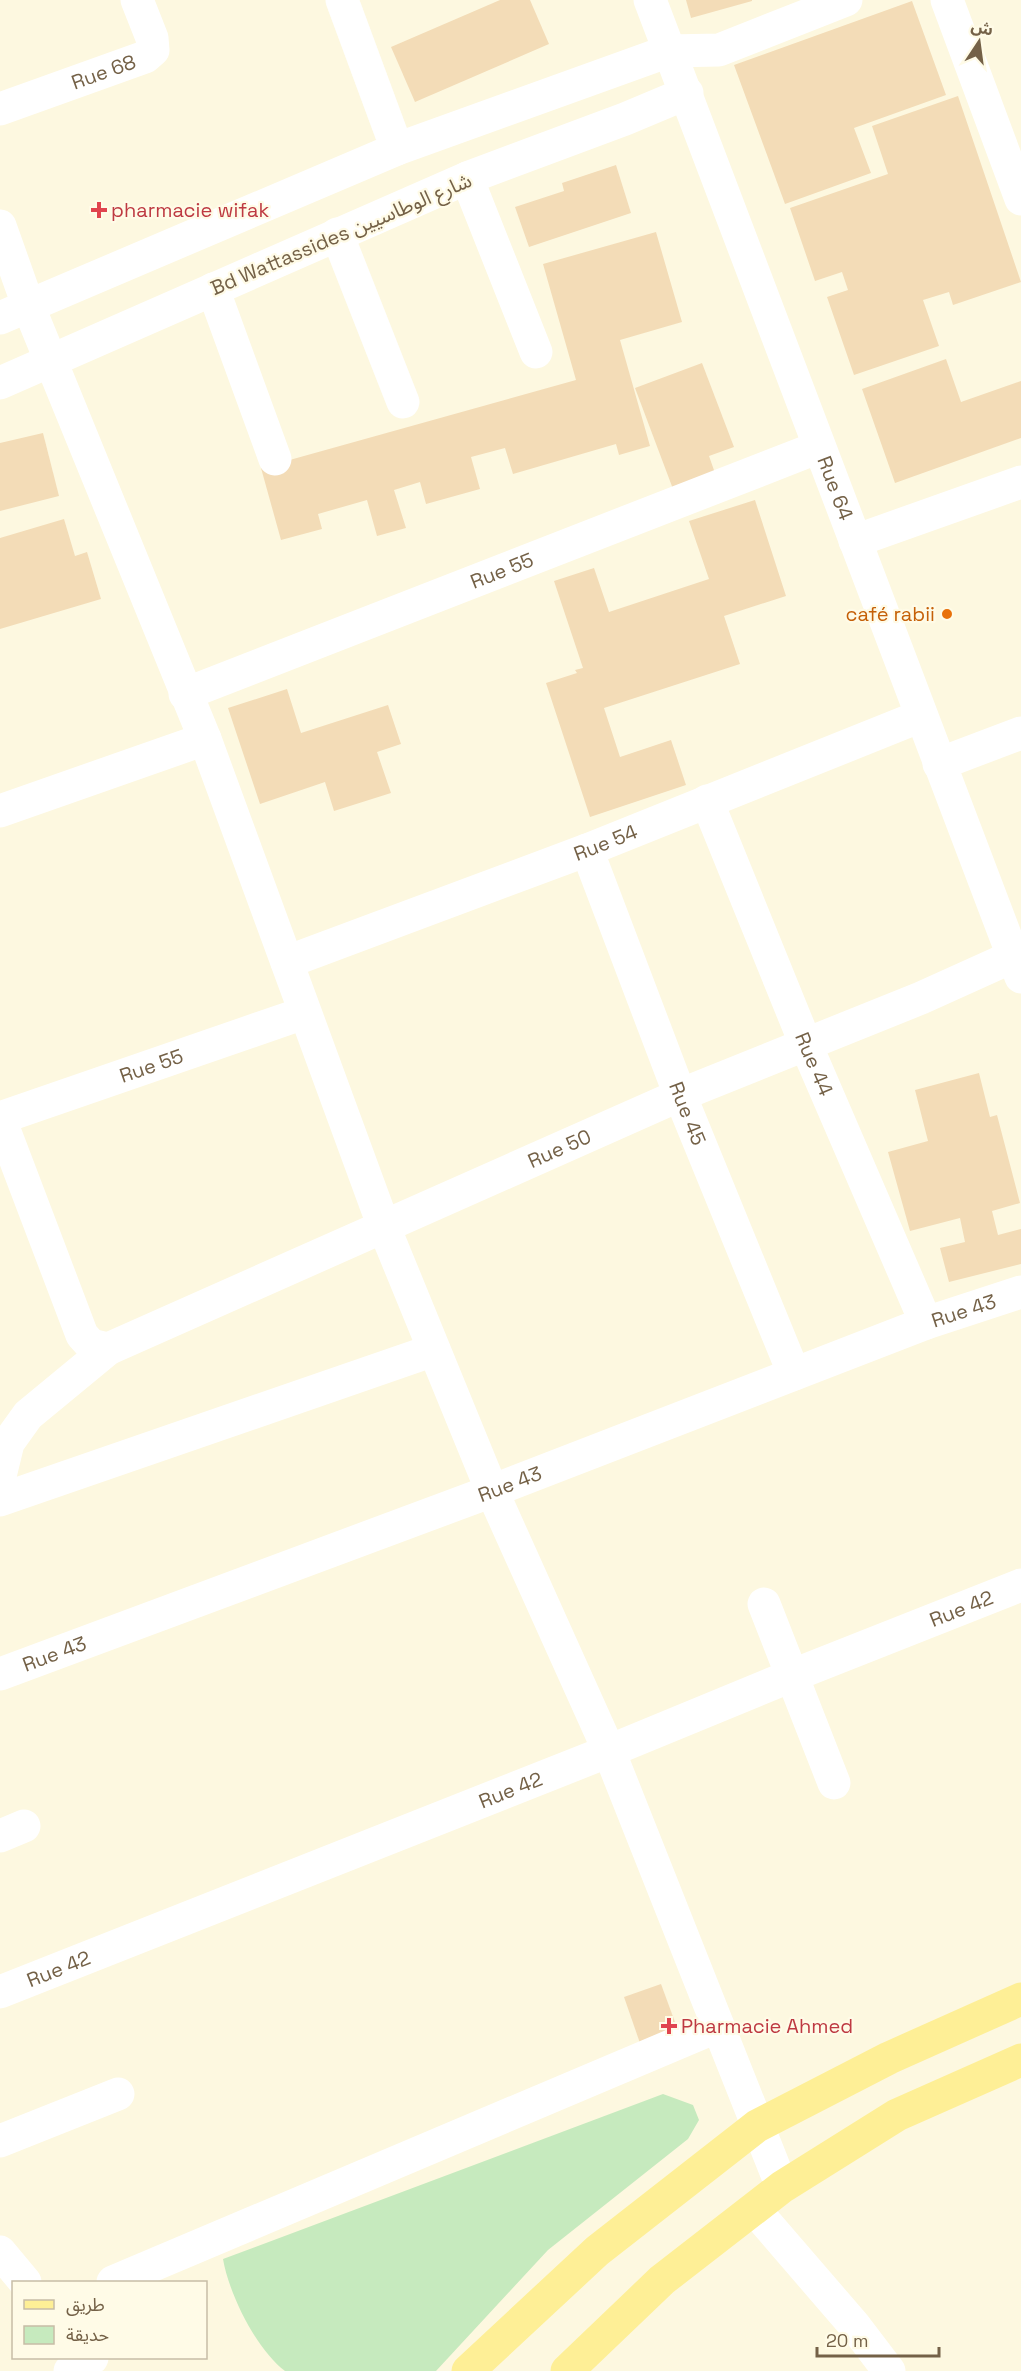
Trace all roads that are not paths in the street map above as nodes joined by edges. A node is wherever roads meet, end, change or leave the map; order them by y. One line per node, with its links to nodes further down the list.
1 (137, 0): 9 (street, Rue 68)
2 (342, 0): 10 (street)
3 (650, 0): 7 (street, Rue 64)
4 (846, 0): 6 (street)
5 (947, 0): 12 (street)
6 (719, 50): 7 (street); 8 (street)
7 (669, 51): 8 (street, Rue 64); 10 (street)
8 (687, 93): 11 (street, Bd Wattassides شارع الوطاسيين); 21 (street, Rue 64)
9 (0, 109)
10 (397, 149): 16 (street)
11 (467, 178): 14 (street, Bd Wattassides شارع الوطاسيين); 17 (street)
12 (1021, 199)
13 (0, 226): 16 (street)
14 (337, 234): 15 (street, Bd Wattassides شارع الوطاسيين); 20 (street)
15 (213, 290): 18 (street, Bd Wattassides شارع الوطاسيين); 22 (street)
16 (14, 311): 18 (street)
17 (536, 352)
18 (52, 361): 19 (street, Bd Wattassides شارع الوطاسيين); 25 (street)
19 (0, 383)
20 (403, 402)
21 (819, 447): 24 (street, Rue 64); 25 (street, Rue 55)
22 (275, 459)
23 (1021, 482): 24 (street)
24 (855, 541): 26 (street, Rue 64)
25 (185, 694): 28 (street)
26 (921, 716): 29 (street, Rue 64); 30 (street, Rue 54)
27 (1021, 733): 29 (street)
28 (205, 739): 31 (street); 33 (street)
29 (939, 764): 34 (street, Rue 64)
30 (707, 801): 32 (street, Rue 54); 36 (street, Rue 44)
31 (0, 812)
32 (587, 850): 33 (street, Rue 54); 37 (street, Rue 45)
33 (287, 963): 35 (street)
34 (1017, 966): 36 (street, Rue 50)
35 (304, 1013): 38 (street, Rue 55); 39 (street)
36 (806, 1045): 37 (street, Rue 50); 41 (street, Rue 44)
37 (680, 1095): 39 (street, Rue 50); 44 (street, Rue 45)
38 (0, 1118): 42 (street)
39 (384, 1227): 42 (street, Rue 50); 43 (street)
40 (1021, 1292): 41 (street, Rue 43)
41 (926, 1323): 44 (street, Rue 43)
42 (108, 1349): 45 (street, Rue 50)
43 (434, 1350): 47 (street); 48 (street)
44 (794, 1374): 47 (street, Rue 43)
45 (4, 1430): 46 (street)
46 (0, 1476)
47 (492, 1491): 51 (street, Rue 43); 53 (street)
48 (0, 1500)
49 (1021, 1585): 52 (street, Rue 42)
50 (764, 1604): 52 (street)
51 (0, 1674)
52 (791, 1676): 53 (street, Rue 42); 54 (street)
53 (609, 1751): 55 (street, Rue 42); 57 (street)
54 (834, 1783)
55 (0, 1992)
56 (1021, 1999): 60 (main road)
57 (718, 2026): 60 (street); 66 (street)
58 (1021, 2060): 62 (main road)
59 (118, 2094): 61 (street)
60 (757, 2126): 62 (street); 71 (main road)
61 (0, 2141)
62 (782, 2187): 63 (main road)
63 (754, 2209): 72 (main road); 73 (street)
64 (0, 2252): 65 (street)
65 (23, 2281)
66 (118, 2281)
67 (90, 2359): 69 (street)
68 (98, 2359): 70 (street)
69 (70, 2371)
70 (111, 2371)
71 (468, 2371)
72 (567, 2371)
73 (889, 2371)

